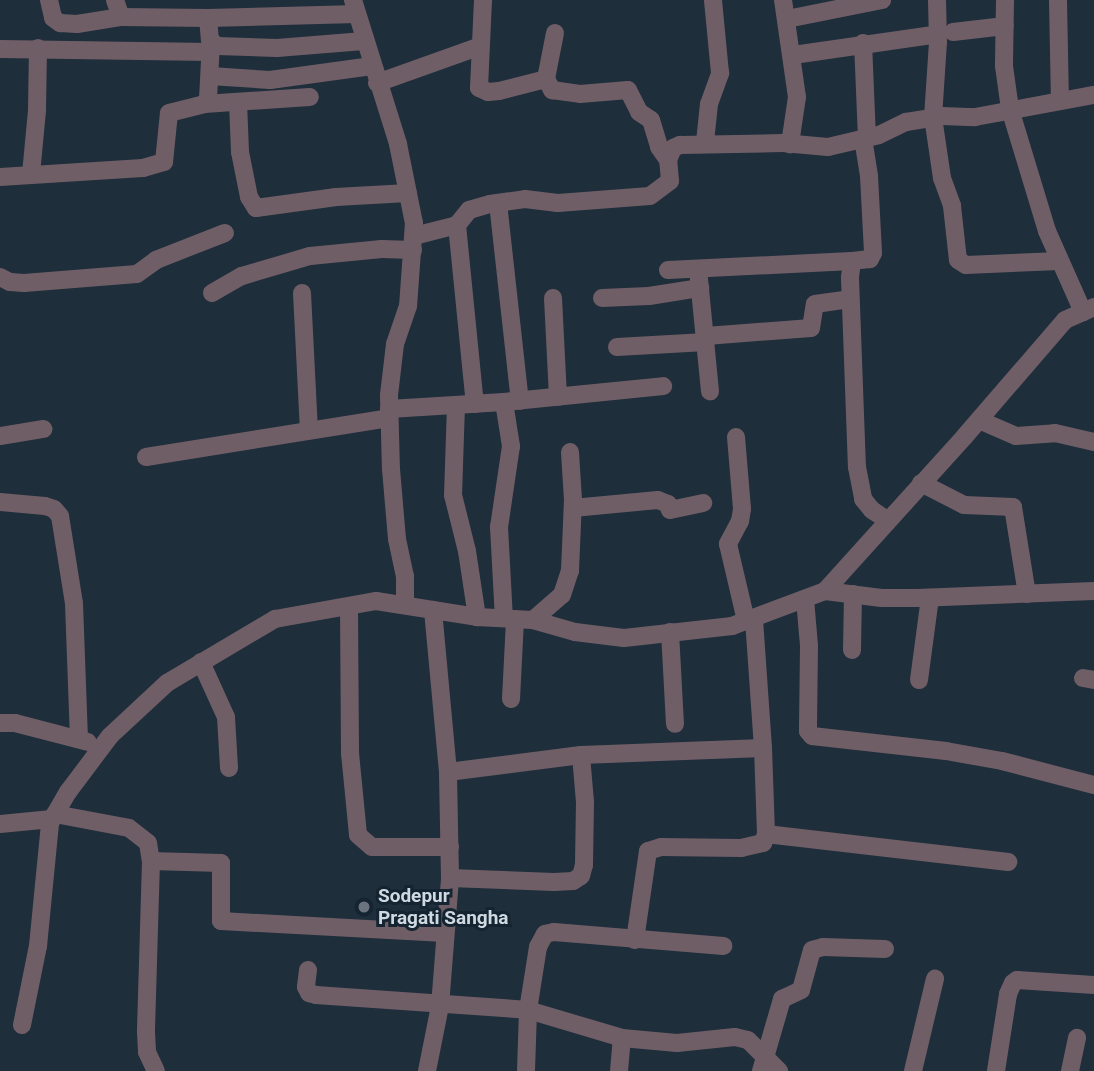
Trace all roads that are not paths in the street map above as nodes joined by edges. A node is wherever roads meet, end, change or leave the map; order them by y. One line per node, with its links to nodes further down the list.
1 (49, 0): 11 (street)
2 (483, 0): 19 (street)
3 (713, 0): 35 (street)
4 (783, 0): 13 (street)
5 (882, 0): 9 (street)
6 (937, 0): 16 (street)
7 (1005, 0): 14 (street)
8 (1058, 0): 29 (street)
9 (857, 3): 13 (street)
10 (355, 7): 12 (street); 17 (street)
11 (118, 8): 12 (street)
12 (208, 18): 20 (street)
13 (787, 19): 23 (street)
14 (1005, 26): 16 (street); 32 (street)
15 (555, 33): 26 (street)
16 (945, 33): 18 (street); 33 (street)
17 (364, 41): 20 (street); 24 (street)
18 (863, 43): 23 (street); 34 (street)
19 (481, 46): 24 (street); 26 (street)
20 (211, 47): 21 (street); 25 (street)
21 (38, 48): 22 (street); 38 (street)
22 (0, 49)
23 (793, 55): 36 (street)
24 (375, 74): 25 (street); 40 (street)
25 (210, 76): 31 (street)
26 (546, 79): 37 (street)
27 (1094, 95): 29 (street)
28 (310, 97): 30 (street)
29 (1060, 101): 32 (street)
30 (238, 102): 31 (street); 40 (street)
31 (204, 104): 38 (street)
32 (1010, 109): 33 (street); 46 (street)
33 (933, 117): 34 (street); 46 (street)
34 (865, 138): 36 (street); 45 (street)
35 (705, 142): 36 (street); 37 (street)
36 (790, 144)
37 (668, 160): 41 (street)
38 (31, 174): 39 (street)
39 (0, 177)
40 (408, 193): 44 (street)
41 (498, 203): 42 (street); 62 (street)
42 (457, 225): 44 (street); 63 (street)
43 (225, 233): 49 (street)
44 (414, 243): 51 (street); 65 (street)
45 (852, 261): 47 (street); 55 (street)
46 (1059, 261): 56 (street)
47 (698, 269): 48 (street); 50 (street)
48 (668, 270)
49 (0, 277)
50 (700, 288): 54 (street); 57 (street)
51 (212, 293)
52 (302, 293): 68 (street)
53 (553, 298): 61 (street)
54 (602, 298)
55 (850, 299): 57 (street); 78 (street)
56 (1088, 310): 66 (street)
57 (706, 339): 58 (street); 60 (street)
58 (617, 347)
59 (663, 386): 61 (street)
60 (710, 390)
61 (558, 397): 62 (street)
62 (512, 402): 63 (street); 89 (street)
63 (475, 404): 64 (street)
64 (456, 405): 65 (street); 88 (street)
65 (389, 413): 68 (street); 85 (street)
66 (979, 420): 71 (street); 74 (street)
67 (43, 429): 69 (street)
68 (309, 430): 73 (street)
69 (0, 436)
70 (736, 437): 91 (street)
71 (1094, 442)
72 (569, 452): 77 (street)
73 (146, 457)
74 (921, 483): 78 (street); 82 (street)
75 (0, 502): 99 (street)
76 (704, 503): 77 (street)
77 (573, 508): 90 (street)
78 (887, 520): 79 (street)
79 (825, 591): 81 (street); 84 (street)
80 (1094, 592): 82 (street)
81 (853, 594): 83 (street); 93 (street)
82 (1027, 594): 83 (street)
83 (930, 598): 95 (street)
84 (805, 599): 91 (street); 105 (street)
85 (405, 605): 86 (street); 87 (street)
86 (349, 607): 94 (street); 109 (street)
87 (433, 610): 88 (street); 104 (street)
88 (477, 617): 89 (street)
89 (510, 619): 90 (street); 96 (street)
90 (533, 620): 92 (street)
91 (750, 620): 92 (street); 101 (street)
92 (670, 632): 98 (street)
93 (852, 650)
94 (201, 662): 100 (street); 103 (street)
95 (919, 680)
96 (511, 699)
97 (0, 723): 99 (street)
98 (675, 724)
99 (79, 738): 100 (street)
100 (102, 747): 106 (street)
101 (763, 748): 102 (street); 108 (street)
102 (582, 755): 104 (street); 112 (street)
103 (229, 768)
104 (448, 772): 109 (street)
105 (1094, 785)
106 (54, 817): 107 (street); 110 (street); 122 (street)
107 (0, 824)
108 (766, 834): 111 (street); 114 (street)
109 (450, 847): 112 (street)
110 (151, 862): 113 (street); 126 (street)
111 (1008, 862)
112 (450, 878): 113 (street)
113 (445, 933): 120 (street)
114 (635, 940): 115 (street); 121 (street)
115 (723, 946)
116 (885, 949): 125 (street)
117 (308, 970): 120 (street)
118 (935, 979): 130 (street)
119 (1094, 985): 131 (street)
120 (440, 1006): 121 (street); 127 (street)
121 (527, 1010): 123 (street); 128 (street)
122 (22, 1025)
123 (622, 1038): 125 (street); 129 (street)
124 (1077, 1038): 132 (street)
125 (769, 1066)
126 (156, 1071)
127 (427, 1071)
128 (526, 1071)
129 (619, 1071)
130 (913, 1071)
131 (996, 1071)
132 (1070, 1071)

